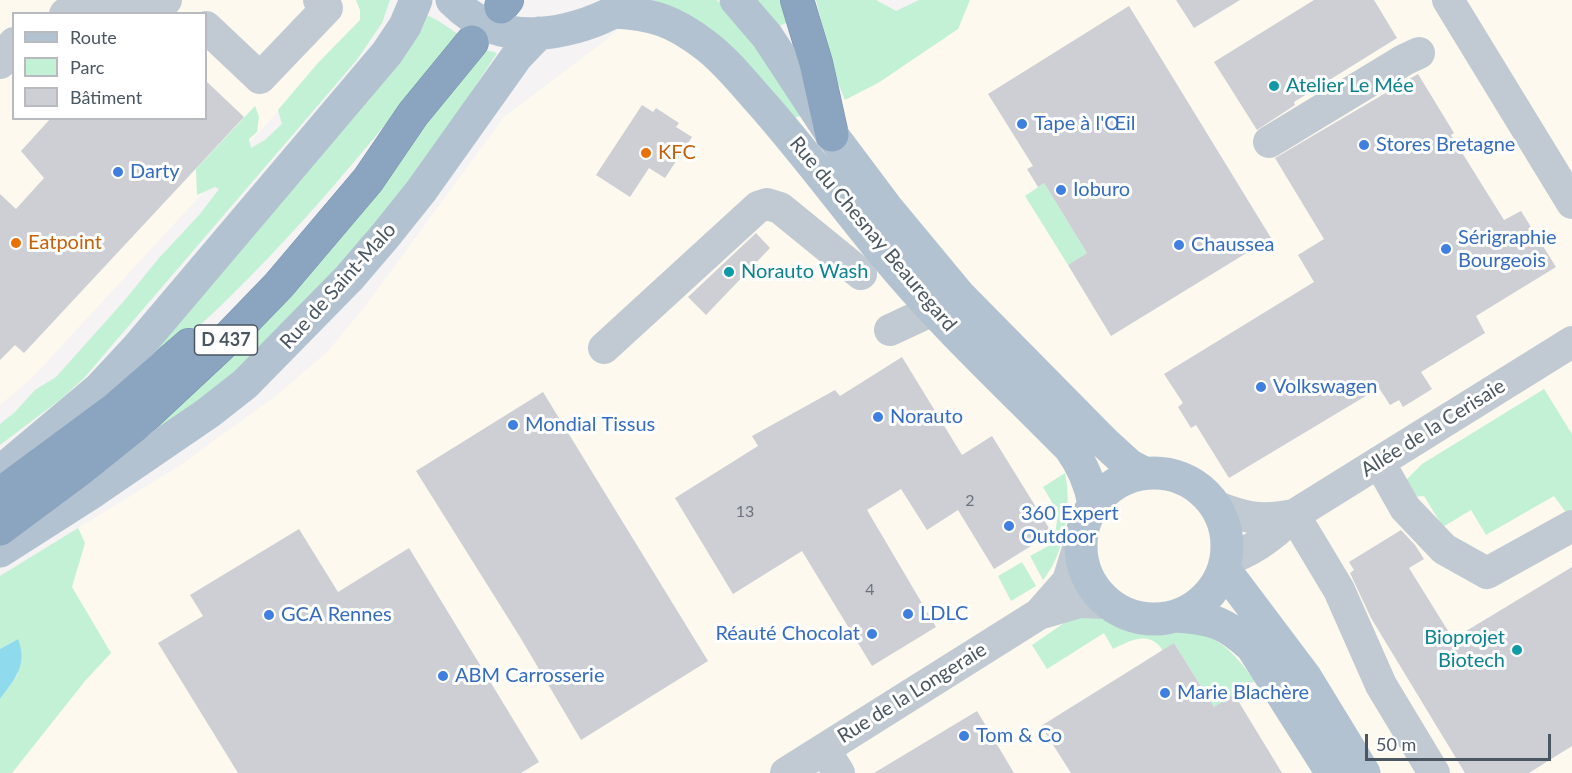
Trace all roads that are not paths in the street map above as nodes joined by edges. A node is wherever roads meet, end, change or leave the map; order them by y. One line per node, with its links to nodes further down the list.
1 (166, 0): 10 (street)
2 (176, 0): 12 (street)
3 (319, 0): 13 (street)
4 (416, 0): 29 (main road)
5 (452, 0): 14 (main road)
6 (736, 0): 20 (main road, Rue du Chesnay Beauregard)
7 (797, 0): 20 (highway)
8 (1448, 0): 22 (street)
9 (624, 6): 14 (main road); 24 (main road, Rue du Chesnay Beauregard)
10 (110, 8): 11 (street)
11 (80, 12)
12 (189, 12)
13 (207, 28)
14 (539, 33): 38 (main road, Rue de Saint-Malo)
15 (472, 42): 19 (highway, D 437)
16 (12, 47): 18 (street)
17 (1419, 53): 21 (street)
18 (0, 63)
19 (413, 114): 31 (highway, D 437); 36 (highway, D 437)
20 (832, 135): 30 (main road, Rue du Chesnay Beauregard)
21 (1269, 142)
22 (1572, 202)
23 (861, 274): 27 (street)
24 (933, 310): 25 (street); 32 (main road, Rue du Chesnay Beauregard)
25 (890, 330)
26 (1572, 342): 28 (street, Allée de la Cerisaie)
27 (604, 348)
28 (1379, 462): 34 (street, Allée de la Cerisaie); 35 (street)
29 (0, 472)
30 (1144, 473): 32 (main road); 33 (main road)
31 (0, 494)
32 (1094, 504): 37 (main road)
33 (1217, 507): 34 (street, Allée de la Cerisaie); 39 (main road)
34 (1294, 515): 39 (street, Allée de la Cerisaie); 47 (street)
35 (1572, 526)
36 (0, 529)
37 (1080, 542): 40 (main road); 41 (street, Rue de la Longeraie)
38 (0, 551)
39 (1225, 564): 42 (main road); 46 (main road)
40 (1107, 603): 41 (street, Rue de la Longeraie); 42 (main road)
41 (1039, 614): 43 (street, Rue de la Longeraie)
42 (1176, 616): 45 (main road)
43 (832, 761): 44 (street, Rue de la Longeraie)
44 (786, 773)
45 (1332, 773)
46 (1364, 773)
47 (1434, 773)

